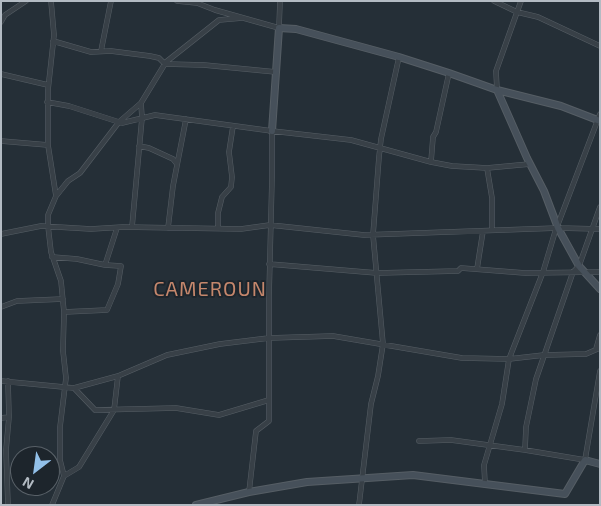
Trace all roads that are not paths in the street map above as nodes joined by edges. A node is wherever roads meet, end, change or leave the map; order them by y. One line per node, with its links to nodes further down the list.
1 (26, 1): 10 (street)
2 (51, 1): 12 (street)
3 (111, 1): 14 (street)
4 (177, 1): 9 (street)
5 (280, 1): 11 (street)
6 (494, 1): 8 (street)
7 (521, 1): 8 (street)
8 (516, 12): 13 (street); 21 (street)
9 (242, 18): 11 (street); 16 (street)
10 (1, 22)
11 (279, 28): 15 (street); 17 (street)
12 (53, 41): 14 (street); 20 (street)
13 (600, 46)
14 (101, 52): 16 (street)
15 (399, 57): 18 (street); 33 (street)
16 (165, 64): 17 (street); 23 (street)
17 (276, 72): 29 (street)
18 (449, 73): 21 (street); 34 (street)
19 (1, 74): 20 (street)
20 (48, 84): 22 (street)
21 (497, 90): 25 (street); 36 (street)
22 (47, 102): 27 (street); 31 (street)
23 (141, 103): 24 (street); 27 (street)
24 (142, 118): 26 (street); 27 (street); 32 (street)
25 (599, 118): 46 (street)
26 (186, 119): 28 (street); 35 (street)
27 (119, 122): 38 (street)
28 (233, 126): 29 (street); 45 (street)
29 (272, 131): 33 (street); 40 (street)
30 (1, 141): 31 (street)
31 (48, 145): 38 (street)
32 (138, 146): 35 (street); 42 (street)
33 (380, 147): 34 (street); 52 (street)
34 (431, 162): 37 (street)
35 (177, 164): 44 (street)
36 (530, 164): 37 (street); 46 (street)
37 (487, 168): 49 (street)
38 (56, 196): 41 (street)
39 (600, 207): 47 (street)
40 (270, 225): 45 (street); 52 (street); 54 (street)
41 (48, 226): 43 (street); 51 (street); 53 (street)
42 (132, 227): 43 (street); 44 (street)
43 (118, 228): 55 (street)
44 (168, 228): 45 (street)
45 (218, 228)
46 (558, 228): 47 (street); 49 (street); 56 (street); 58 (street)
47 (592, 229): 48 (street); 56 (street)
48 (600, 229)
49 (492, 230): 50 (street)
50 (483, 231): 52 (street); 57 (street)
51 (1, 234)
52 (373, 235): 61 (street)
53 (52, 257): 55 (street); 64 (street)
54 (269, 264): 61 (street); 68 (street)
55 (105, 265): 66 (street)
56 (578, 266): 59 (street); 62 (street)
57 (477, 269): 58 (street); 61 (street)
58 (543, 272): 59 (street); 72 (street)
59 (573, 272): 62 (street); 71 (street)
60 (600, 272): 62 (street)
61 (377, 273): 69 (street)
62 (586, 273): 63 (street)
63 (600, 289)
64 (63, 299): 65 (street); 66 (street)
65 (1, 307)
66 (64, 312): 77 (street)
67 (600, 335): 70 (street)
68 (269, 338): 69 (street); 74 (street); 79 (street)
69 (383, 344): 72 (street); 89 (street)
70 (598, 348): 71 (street)
71 (544, 355): 72 (street); 85 (street)
72 (510, 359): 84 (street)
73 (600, 372): 86 (street)
74 (118, 376): 78 (street); 80 (street)
75 (1, 381): 76 (street)
76 (8, 381): 77 (street); 81 (street)
77 (66, 388): 78 (street); 88 (street)
78 (74, 388): 80 (street)
79 (269, 400): 80 (street); 91 (street)
80 (114, 410): 88 (street)
81 (9, 417): 82 (street); 92 (street)
82 (1, 418)
83 (418, 441): 84 (street)
84 (490, 446): 85 (street); 90 (street)
85 (525, 450): 86 (street)
86 (585, 460): 87 (street); 90 (street)
87 (600, 464)
88 (64, 476): 93 (street)
89 (362, 479): 90 (street); 91 (street); 95 (street)
90 (484, 484)
91 (250, 492): 94 (street)
92 (8, 505)
93 (52, 505)
94 (196, 505)
95 (359, 505)

